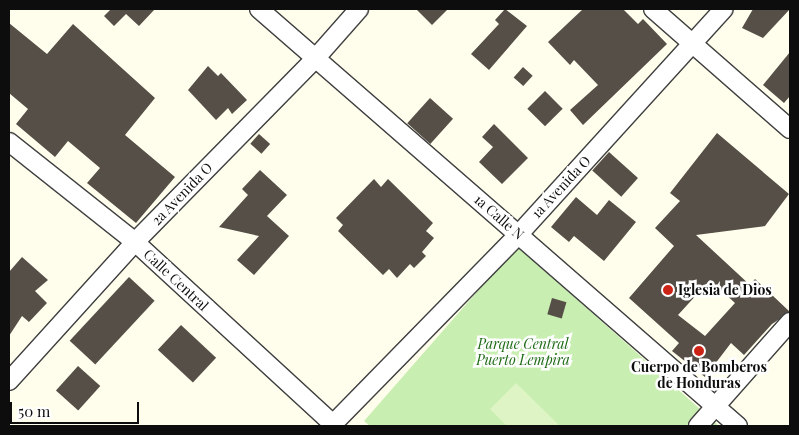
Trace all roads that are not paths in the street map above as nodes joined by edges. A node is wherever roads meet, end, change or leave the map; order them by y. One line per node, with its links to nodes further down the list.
1 (259, 9): 6 (street, 1a Calle N)
2 (359, 9): 6 (street, 2a Avenida O)
3 (653, 9): 5 (street)
4 (724, 9): 5 (street, 1a Avenida O)
5 (693, 44): 7 (street); 9 (street, 1a Avenida O)
6 (314, 60): 9 (street, 1a Calle N); 10 (street, 2a Avenida O)
7 (790, 129)
8 (9, 142): 10 (street, Calle Central)
9 (519, 234): 13 (street, 1a Calle N); 14 (street, 1a Avenida O)
10 (135, 242): 12 (street, 2a Avenida O); 14 (street, Calle Central)
11 (790, 322): 13 (street)
12 (9, 381)
13 (716, 406): 15 (street); 16 (street, 1a Calle N)
14 (333, 426)
15 (698, 426)
16 (738, 426)

